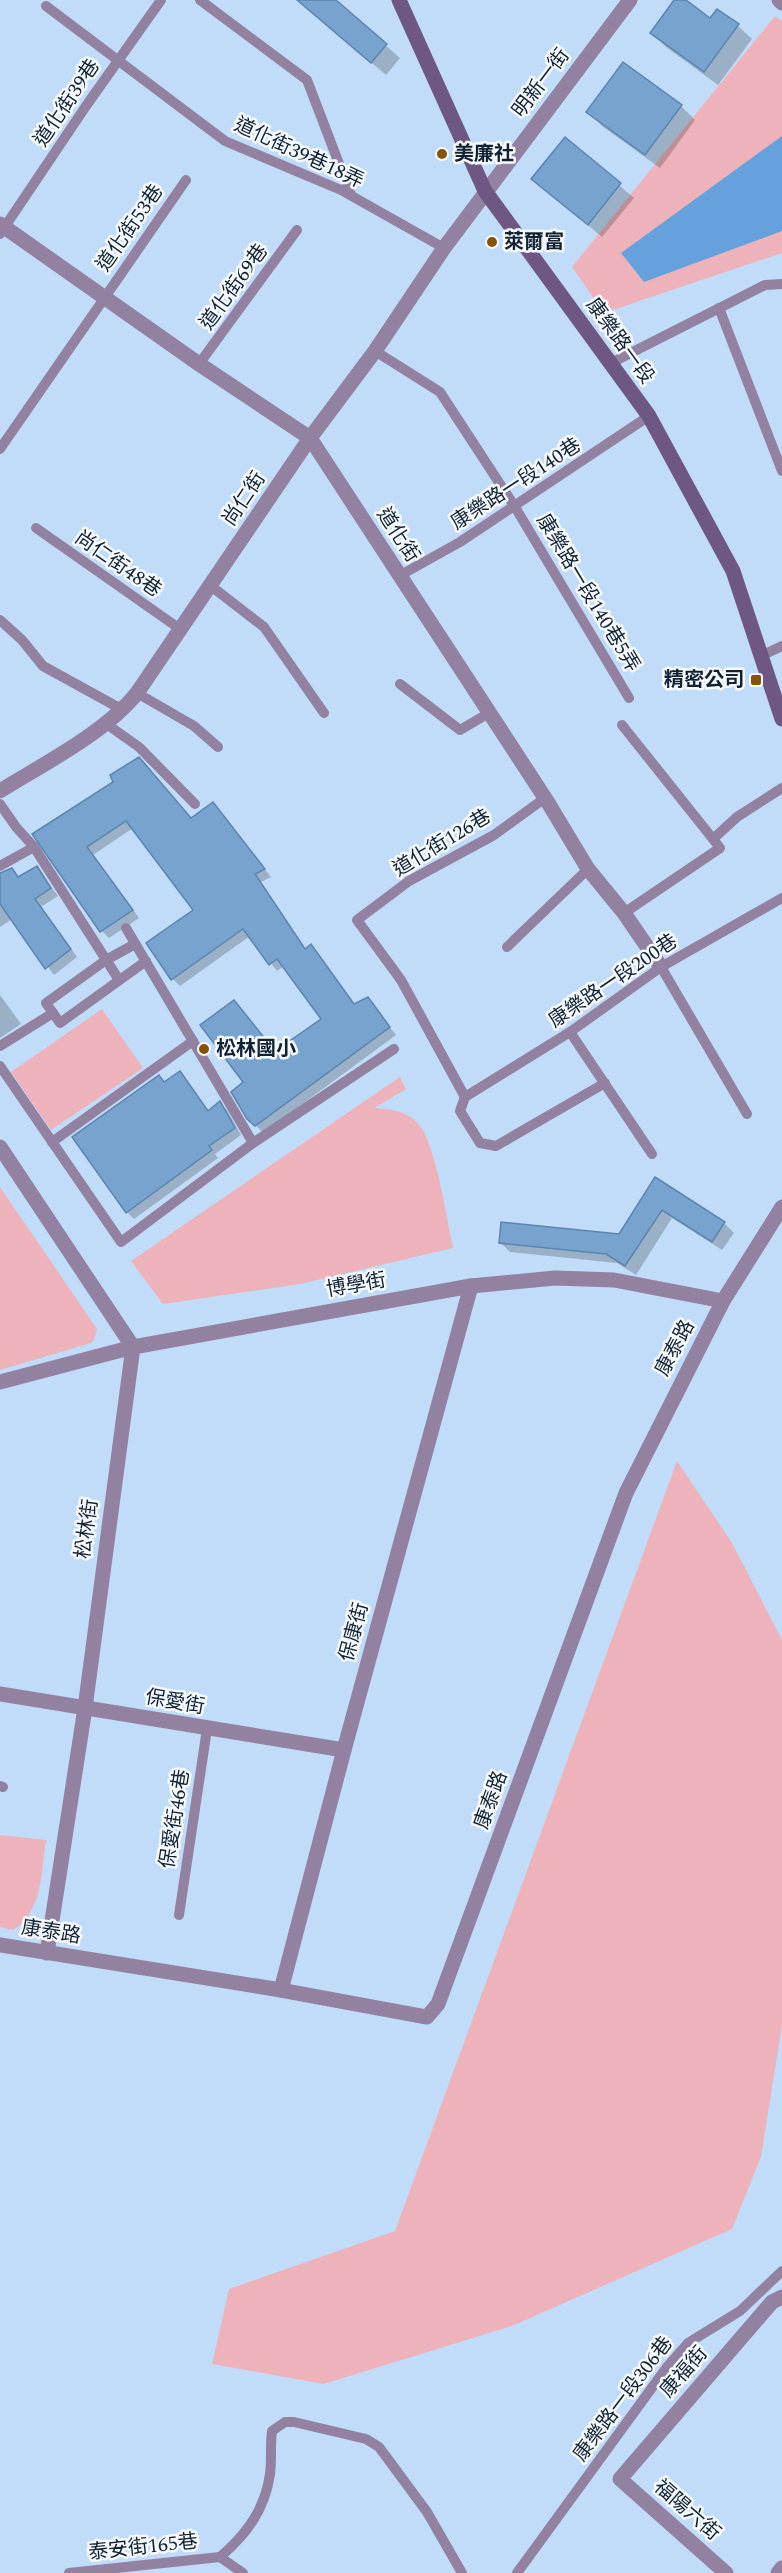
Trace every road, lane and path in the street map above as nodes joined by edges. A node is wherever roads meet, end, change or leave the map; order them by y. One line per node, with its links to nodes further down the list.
1 (161, 0): 6 (lane, 道化街39巷)
2 (200, 0): 9 (lane)
3 (399, 0): 8 (street, 康樂路一段)
4 (630, 0): 8 (street, 明新一街)
5 (46, 6): 6 (lane, 道化街39巷18弄)
6 (118, 59): 9 (lane, 道化街39巷18弄); 10 (lane, 道化街39巷)
7 (186, 180): 14 (lane, 道化街53巷)
8 (485, 191): 12 (street, 尚仁街); 17 (street, 康樂路一段)
9 (351, 195): 12 (lane, 道化街39巷18弄)
10 (2, 228): 14 (street, 道化街)
11 (297, 231): 18 (lane, 道化街69巷)
12 (444, 248): 16 (street, 尚仁街)
13 (782, 284): 15 (lane)
14 (104, 296): 18 (street, 道化街); 21 (lane, 道化街53巷)
15 (719, 309): 17 (lane); 22 (lane)
16 (375, 351): 20 (street, 尚仁街); 23 (lane, 康樂路一段140巷5弄)
17 (611, 363): 19 (street, 康樂路一段)
18 (199, 364): 20 (street, 道化街)
19 (649, 417): 23 (lane, 康樂路一段140巷); 30 (street, 康樂路一段)
20 (310, 438): 25 (street, 道化街); 26 (street, 尚仁街)
21 (0, 449)
22 (782, 471)
23 (515, 507): 25 (lane, 康樂路一段140巷); 33 (lane, 康樂路一段140巷5弄)
24 (36, 528): 28 (lane, 尚仁街48巷)
25 (399, 576): 35 (street, 道化街)
26 (211, 586): 28 (street, 尚仁街); 36 (lane)
27 (0, 620): 34 (lane)
28 (180, 629): 32 (street, 尚仁街)
29 (782, 646): 30 (lane)
30 (763, 655): 37 (street, 康樂路一段)
31 (400, 684): 35 (lane)
32 (137, 693): 34 (street, 尚仁街); 40 (lane)
33 (629, 698)
34 (123, 710): 38 (street, 尚仁街)
35 (489, 712): 43 (street, 道化街)
36 (324, 713)
37 (782, 719)
38 (105, 723): 42 (street, 尚仁街); 45 (lane)
39 (622, 724): 46 (lane)
40 (218, 747)
41 (782, 788): 46 (lane)
42 (0, 791)
43 (545, 798): 49 (street, 道化街); 66 (lane, 道化街126巷)
44 (0, 804): 47 (lane)
45 (195, 804)
46 (713, 839): 51 (lane)
47 (34, 846): 48 (lane); 55 (lane)
48 (0, 866)
49 (588, 869): 51 (street, 道化街); 54 (lane)
50 (782, 898): 57 (lane, 康樂路一段200巷)
51 (624, 913): 57 (street, 道化街)
52 (126, 928): 53 (lane)
53 (135, 944): 55 (lane); 56 (lane)
54 (507, 948)
55 (106, 960): 58 (lane); 59 (lane)
56 (146, 961): 58 (lane); 61 (lane)
57 (661, 967): 60 (lane, 康樂路一段200巷); 67 (lane)
58 (119, 980): 59 (lane)
59 (53, 1013): 62 (lane)
60 (570, 1032): 65 (lane); 66 (lane, 康樂路一段200巷)
61 (193, 1041): 68 (lane); 69 (lane)
62 (0, 1046)
63 (394, 1049): 69 (lane)
64 (0, 1066): 68 (lane)
65 (605, 1083): 66 (lane); 71 (lane)
66 (465, 1097)
67 (747, 1114)
68 (52, 1142): 69 (lane)
69 (253, 1143)
70 (0, 1148): 75 (street)
71 (652, 1154)
72 (782, 1208): 74 (street, 康泰路)
73 (471, 1286): 74 (street, 博學街); 75 (street, 博學街); 80 (street, 保康街)
74 (723, 1301): 84 (street, 康泰路)
75 (133, 1347): 76 (street, 博學街); 78 (street, 松林街)
76 (0, 1382)
77 (0, 1694): 78 (street, 保愛街)
78 (85, 1708): 79 (street, 保愛街); 83 (street, 松林街)
79 (207, 1729): 80 (street, 保愛街); 81 (lane, 保愛街46巷)
80 (344, 1750): 84 (street, 保康街)
81 (179, 1915)
82 (0, 1945): 83 (street, 康泰路)
83 (47, 1953): 84 (street, 康泰路)
84 (280, 1990)
85 (782, 2271): 93 (lane, 康樂路一段306巷)
86 (782, 2297): 87 (street, 康福街)
87 (620, 2479): 94 (street, 福陽六街)
88 (220, 2557): 90 (lane, 泰安街165巷); 91 (lane); 92 (lane)
89 (782, 2568): 95 (street)
90 (69, 2573)
91 (243, 2573)
92 (462, 2573)
93 (517, 2573)
94 (726, 2573)
95 (778, 2573)

